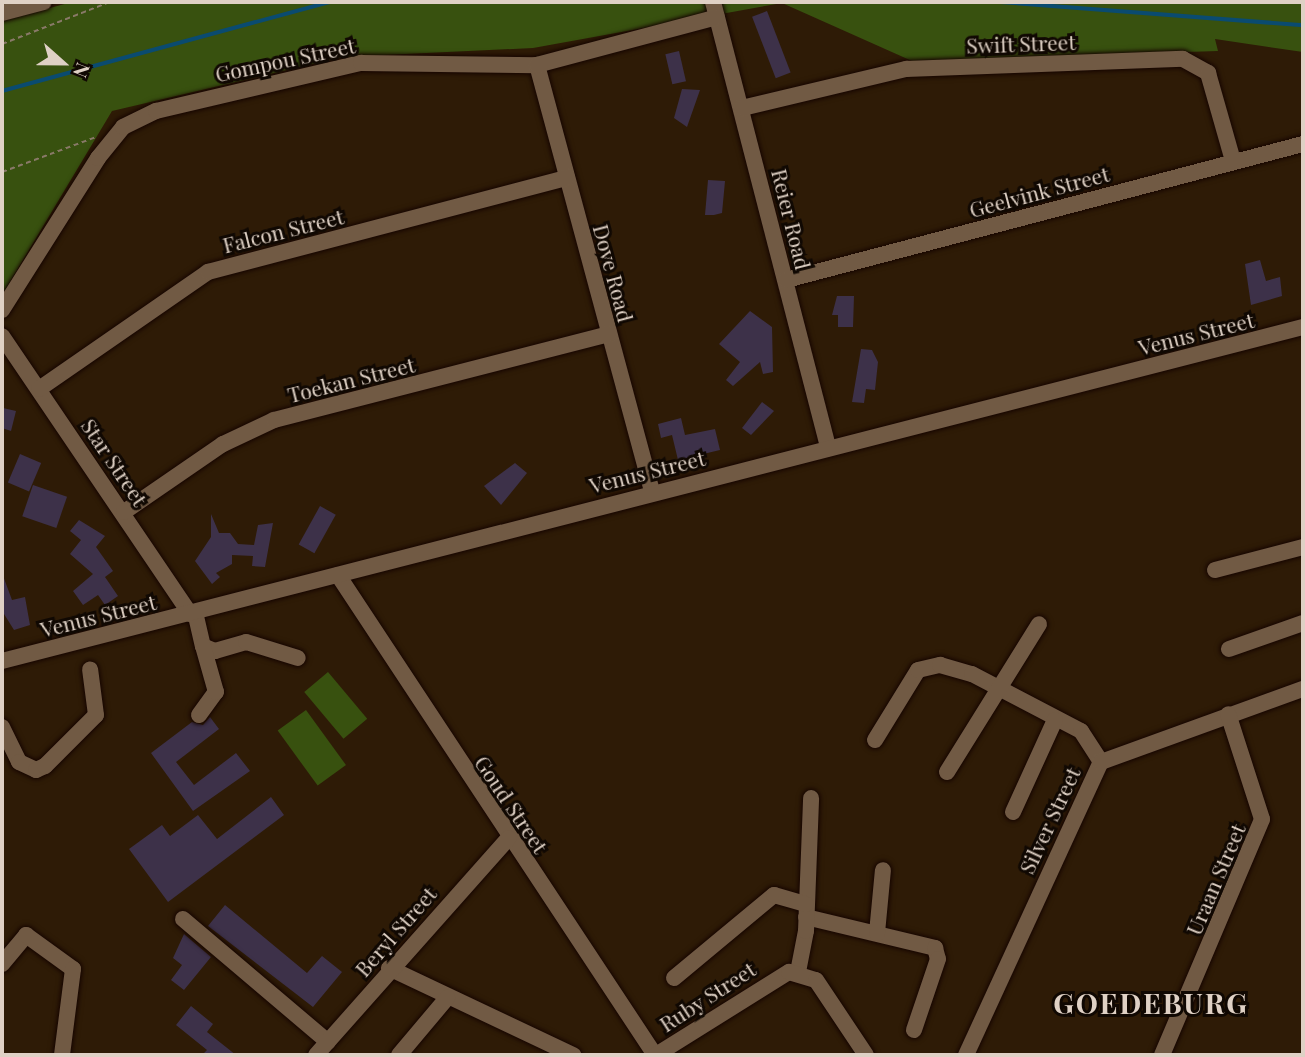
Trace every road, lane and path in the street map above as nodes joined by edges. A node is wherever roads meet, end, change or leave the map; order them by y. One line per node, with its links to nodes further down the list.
1 (44, 2): 4 (street)
2 (110, 2): 5 (path)
3 (715, 9): 6 (street, Gompou Street); 7 (street, Reier Road)
4 (2, 13)
5 (2, 44)
6 (537, 65): 8 (street, Gompou Street); 12 (street, Dove Road)
7 (742, 108): 10 (street, Swift Street); 13 (street, Reier Road)
8 (123, 127): 11 (path); 14 (street)
9 (1303, 144): 10 (street, Geelvink Street)
10 (1233, 161): 13 (street, Geelvink Street)
11 (2, 172)
12 (566, 178): 16 (street, Dove Road); 18 (street, Falcon Street)
13 (786, 279): 19 (street, Reier Road)
14 (2, 310)
15 (1303, 327): 19 (street, Venus Street)
16 (609, 334): 20 (street, Dove Road); 21 (street, Toekan Street)
17 (2, 336): 18 (street, Star Street)
18 (39, 390): 21 (street, Star Street)
19 (828, 448): 20 (street, Venus Street)
20 (652, 491): 24 (street, Venus Street)
21 (124, 512): 25 (street, Star Street)
22 (1303, 547): 23 (street)
23 (1215, 570)
24 (338, 575): 25 (street, Venus Street); 45 (street, Goud Street)
25 (192, 613): 28 (street, Star Street); 31 (street, Venus Street)
26 (1303, 623): 29 (street)
27 (1039, 624): 33 (street)
28 (203, 646): 30 (street); 36 (street, Star Street)
29 (1229, 649)
30 (298, 658)
31 (2, 662)
32 (90, 669): 40 (street)
33 (998, 689): 37 (street); 39 (street); 42 (street)
34 (1303, 689): 35 (street, Silver Street)
35 (1228, 714): 41 (street, Silver Street); 64 (street, Uraan Street)
36 (199, 715)
37 (1055, 720): 41 (street); 44 (street)
38 (2, 727): 40 (street)
39 (875, 740)
40 (4, 748)
41 (1101, 762): 63 (street, Silver Street)
42 (947, 772)
43 (811, 798): 47 (street)
44 (1013, 812)
45 (509, 838): 51 (street, Beryl Street); 61 (street, Goud Street)
46 (883, 870): 49 (street)
47 (806, 910): 49 (street); 52 (street); 53 (street)
48 (183, 919): 56 (street)
49 (877, 933): 55 (street)
50 (2, 964): 57 (street)
51 (389, 968): 54 (street); 56 (street, Beryl Street)
52 (798, 972): 61 (street, Ruby Street); 62 (street)
53 (674, 978)
54 (447, 998): 59 (street); 60 (street)
55 (914, 1030)
56 (328, 1042): 58 (street, Beryl Street)
57 (62, 1055)
58 (316, 1055)
59 (399, 1055)
60 (573, 1055)
61 (656, 1055)
62 (866, 1055)
63 (966, 1055)
64 (1162, 1055)

